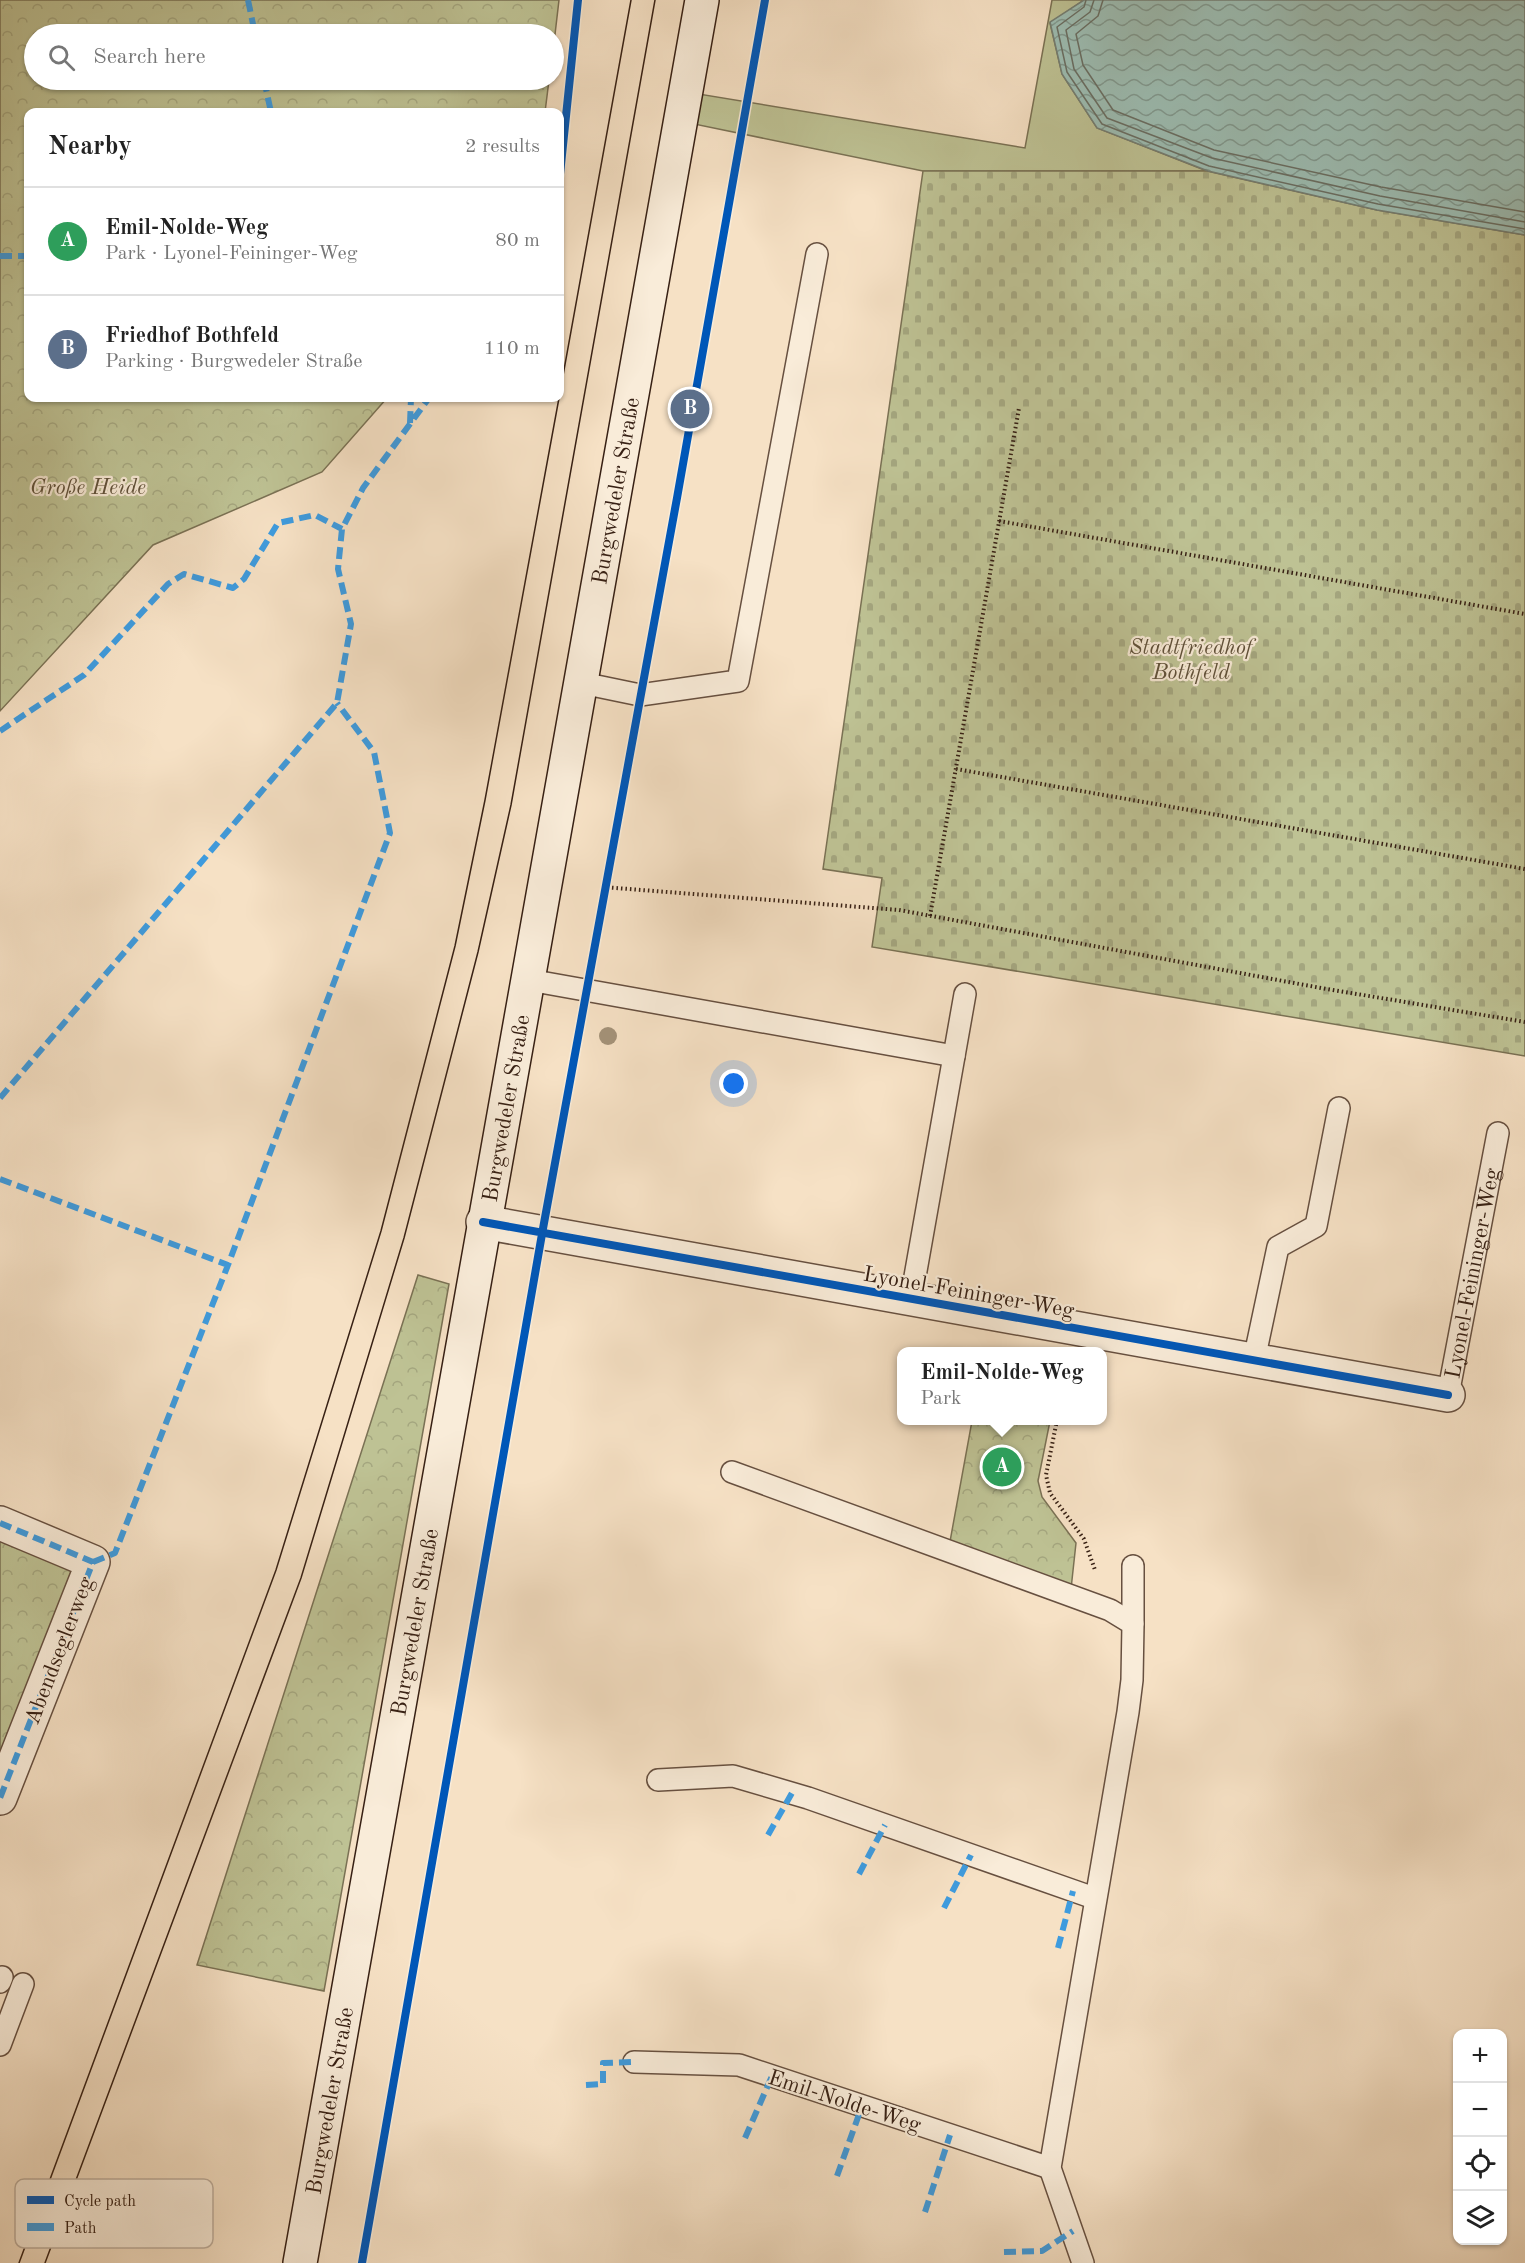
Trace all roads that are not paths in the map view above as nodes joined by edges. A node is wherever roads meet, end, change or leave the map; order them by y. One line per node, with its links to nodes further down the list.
1 (702, 0): 3 (main road, Burgwedeler Straße)
2 (817, 254): 3 (lane)
3 (582, 683): 4 (main road, Burgwedeler Straße)
4 (529, 980): 6 (lane); 9 (main road, Burgwedeler Straße)
5 (965, 994): 6 (lane, Lyonel-Feininger-Weg)
6 (954, 1056): 10 (lane, Lyonel-Feininger-Weg)
7 (1339, 1108): 11 (lane)
8 (1498, 1133): 12 (lane, Lyonel-Feininger-Weg)
9 (483, 1222): 10 (main road, Lyonel-Feininger-Weg); 24 (main road, Burgwedeler Straße)
10 (911, 1299): 11 (main road, Lyonel-Feininger-Weg)
11 (1254, 1360): 12 (main road, Lyonel-Feininger-Weg)
12 (1448, 1395)
13 (732, 1472): 16 (lane)
14 (0, 1523): 18 (main road, Abendseglerweg)
15 (1133, 1566): 16 (lane)
16 (1133, 1624): 19 (lane)
17 (658, 1780): 19 (lane)
18 (0, 1798)
19 (1094, 1898): 23 (lane)
20 (23, 1984): 21 (lane)
21 (0, 2045)
22 (634, 2062): 23 (lane, Emil-Nolde-Weg)
23 (1050, 2168): 25 (lane)
24 (300, 2263)
25 (1083, 2263)

